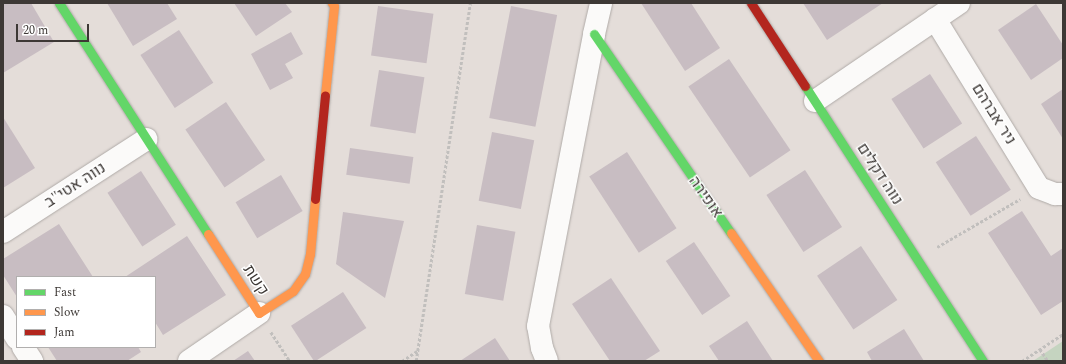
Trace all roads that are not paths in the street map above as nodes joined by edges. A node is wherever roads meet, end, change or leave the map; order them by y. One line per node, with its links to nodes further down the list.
1 (59, 3): 9 (street, קשת)
2 (601, 3): 7 (street)
3 (750, 3): 8 (street, נווה דקלים)
4 (960, 3): 6 (street)
5 (333, 4): 12 (street, קשת)
6 (935, 19): 8 (street); 10 (street, ניר אברהם)
7 (594, 34): 18 (street); 19 (street, אופירה)
8 (815, 101): 20 (street, נווה דקלים)
9 (147, 139): 11 (street, נווה אטי"ב); 12 (street, קשת)
10 (1063, 194)
11 (3, 232)
12 (259, 313): 17 (street)
13 (3, 316): 14 (street)
14 (16, 336)
15 (24, 348): 16 (street)
16 (32, 361)
17 (189, 361)
18 (547, 361)
19 (819, 361)
20 (983, 361)

